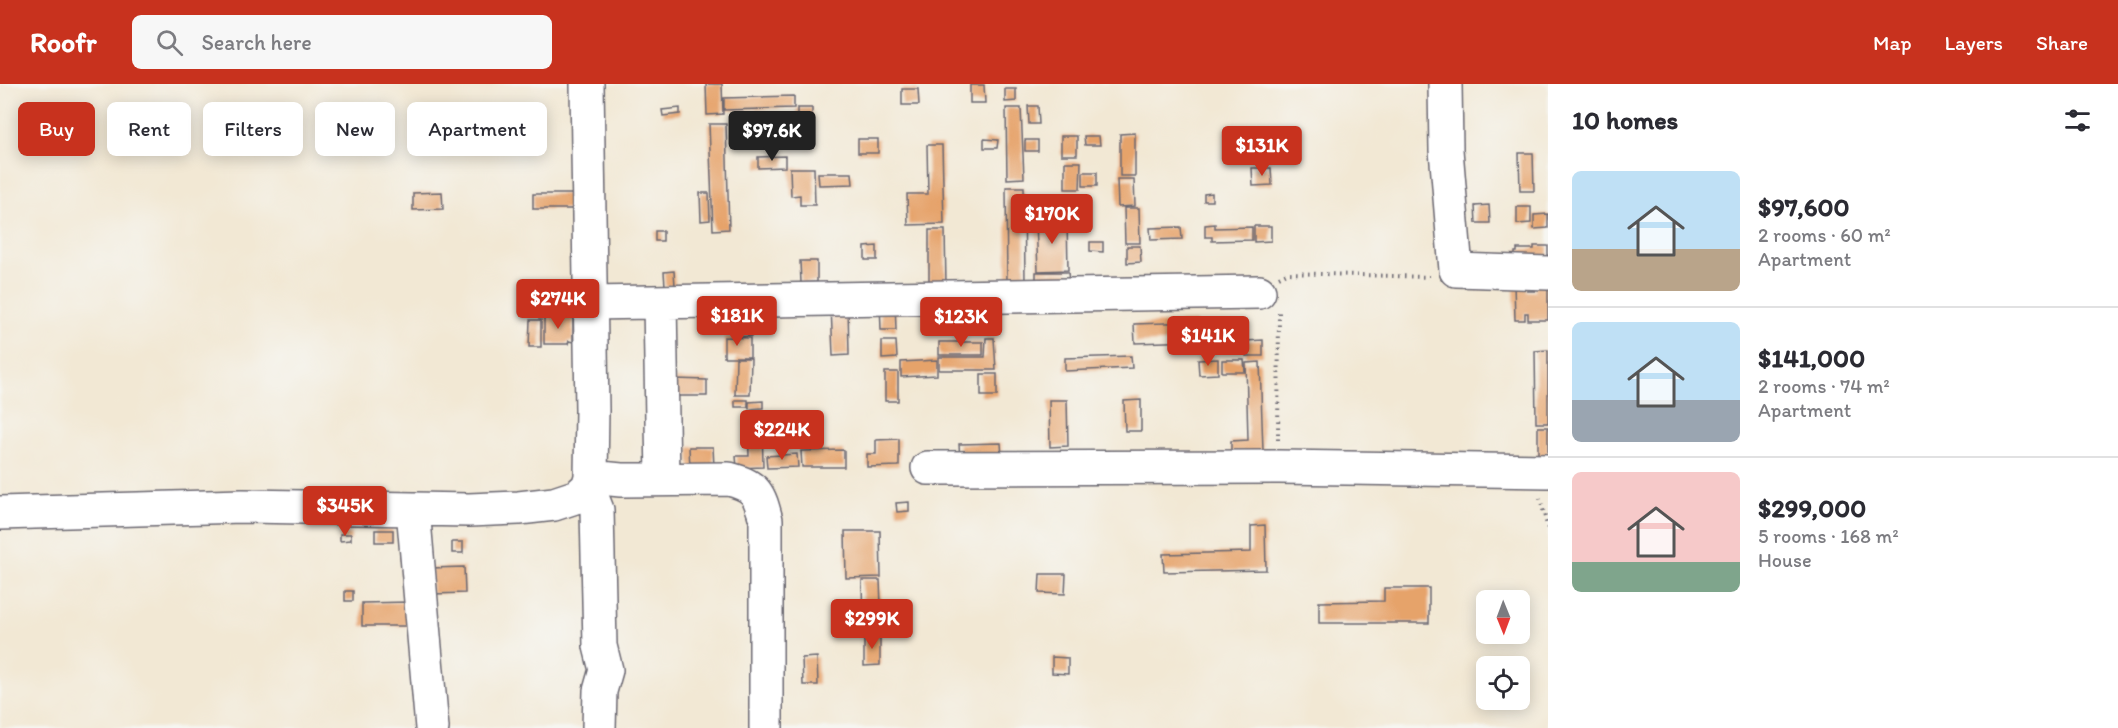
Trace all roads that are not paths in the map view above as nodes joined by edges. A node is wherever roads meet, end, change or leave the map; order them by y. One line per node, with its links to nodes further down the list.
1 (587, 84): 6 (street)
2 (1445, 84): 3 (street)
3 (1548, 273)
4 (1273, 290): 5 (street)
5 (660, 302): 6 (street); 9 (street)
6 (591, 303): 10 (street)
7 (928, 468): 8 (street)
8 (1548, 471)
9 (663, 479): 10 (street); 15 (street)
10 (589, 482): 11 (street); 14 (street)
11 (413, 509): 12 (street); 13 (street)
12 (0, 513)
13 (432, 728)
14 (599, 728)
15 (766, 728)

